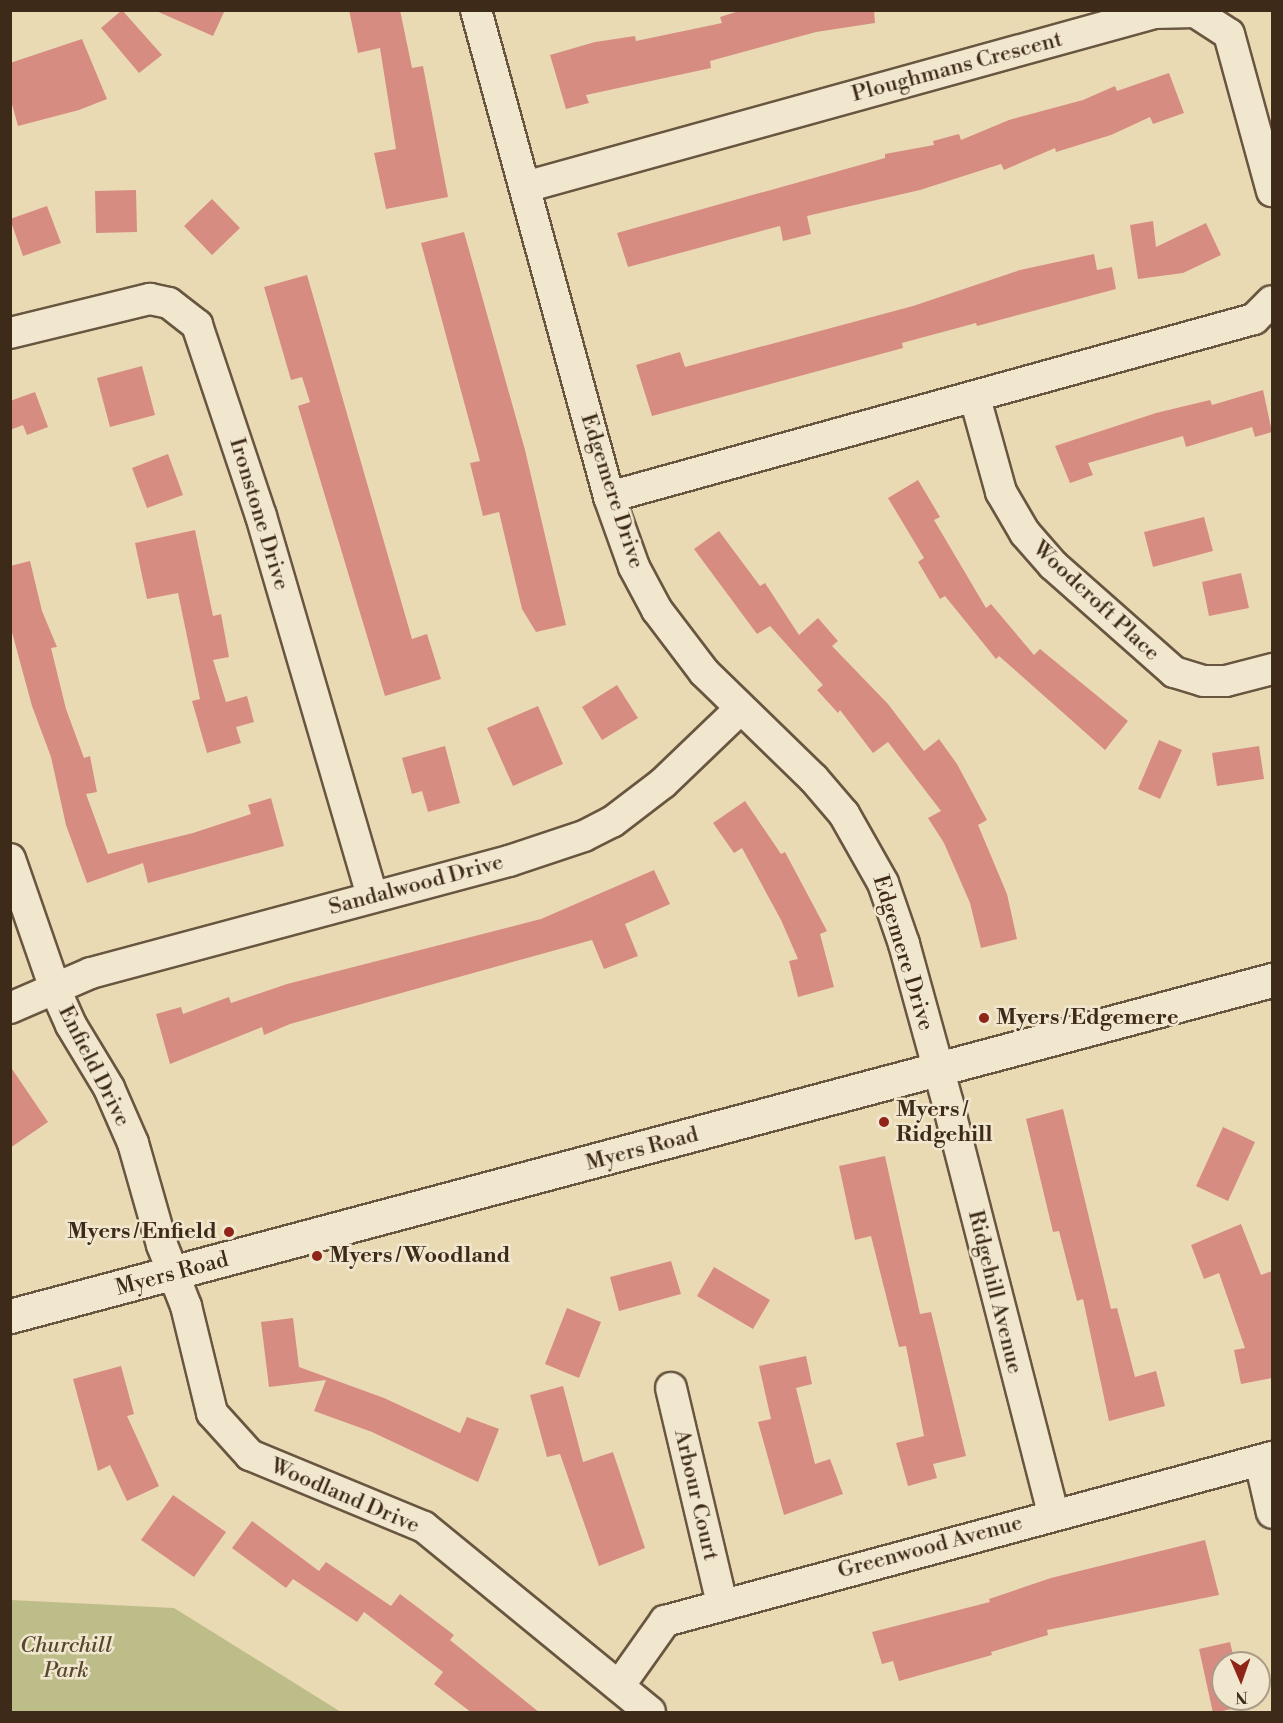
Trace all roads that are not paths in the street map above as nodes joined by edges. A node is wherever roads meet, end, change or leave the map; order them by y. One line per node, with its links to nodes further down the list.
1 (476, 10): 2 (street, Edgemere Drive)
2 (525, 187): 3 (street, Ploughmans Crescent); 7 (street, Edgemere Drive)
3 (1272, 191)
4 (1272, 301): 6 (street)
5 (10, 333): 11 (street, Ironstone Drive)
6 (975, 398): 7 (street); 8 (street, Woodcroft Place)
7 (609, 497): 9 (street, Edgemere Drive)
8 (1272, 669)
9 (740, 710): 11 (street, Sandalwood Drive); 15 (street, Edgemere Drive)
10 (10, 859): 13 (street, Enfield Drive)
11 (372, 896): 13 (street, Sandalwood Drive)
12 (1272, 980): 15 (main road, Myers Road)
13 (55, 989): 14 (street, Sandalwood Drive); 16 (street, Enfield Drive)
14 (10, 1008)
15 (938, 1069): 16 (main road, Myers Road); 21 (street, Ridgehill Avenue)
16 (173, 1274): 17 (main road, Myers Road); 23 (street, Woodland Drive)
17 (10, 1316)
18 (670, 1388): 22 (street, Arbour Court)
19 (1266, 1459): 20 (street); 21 (street, Greenwood Avenue)
20 (1272, 1513)
21 (1053, 1514): 22 (street, Greenwood Avenue)
22 (722, 1603): 23 (street, Greenwood Avenue)
23 (619, 1686): 24 (street, Woodland Drive)
24 (650, 1713)

